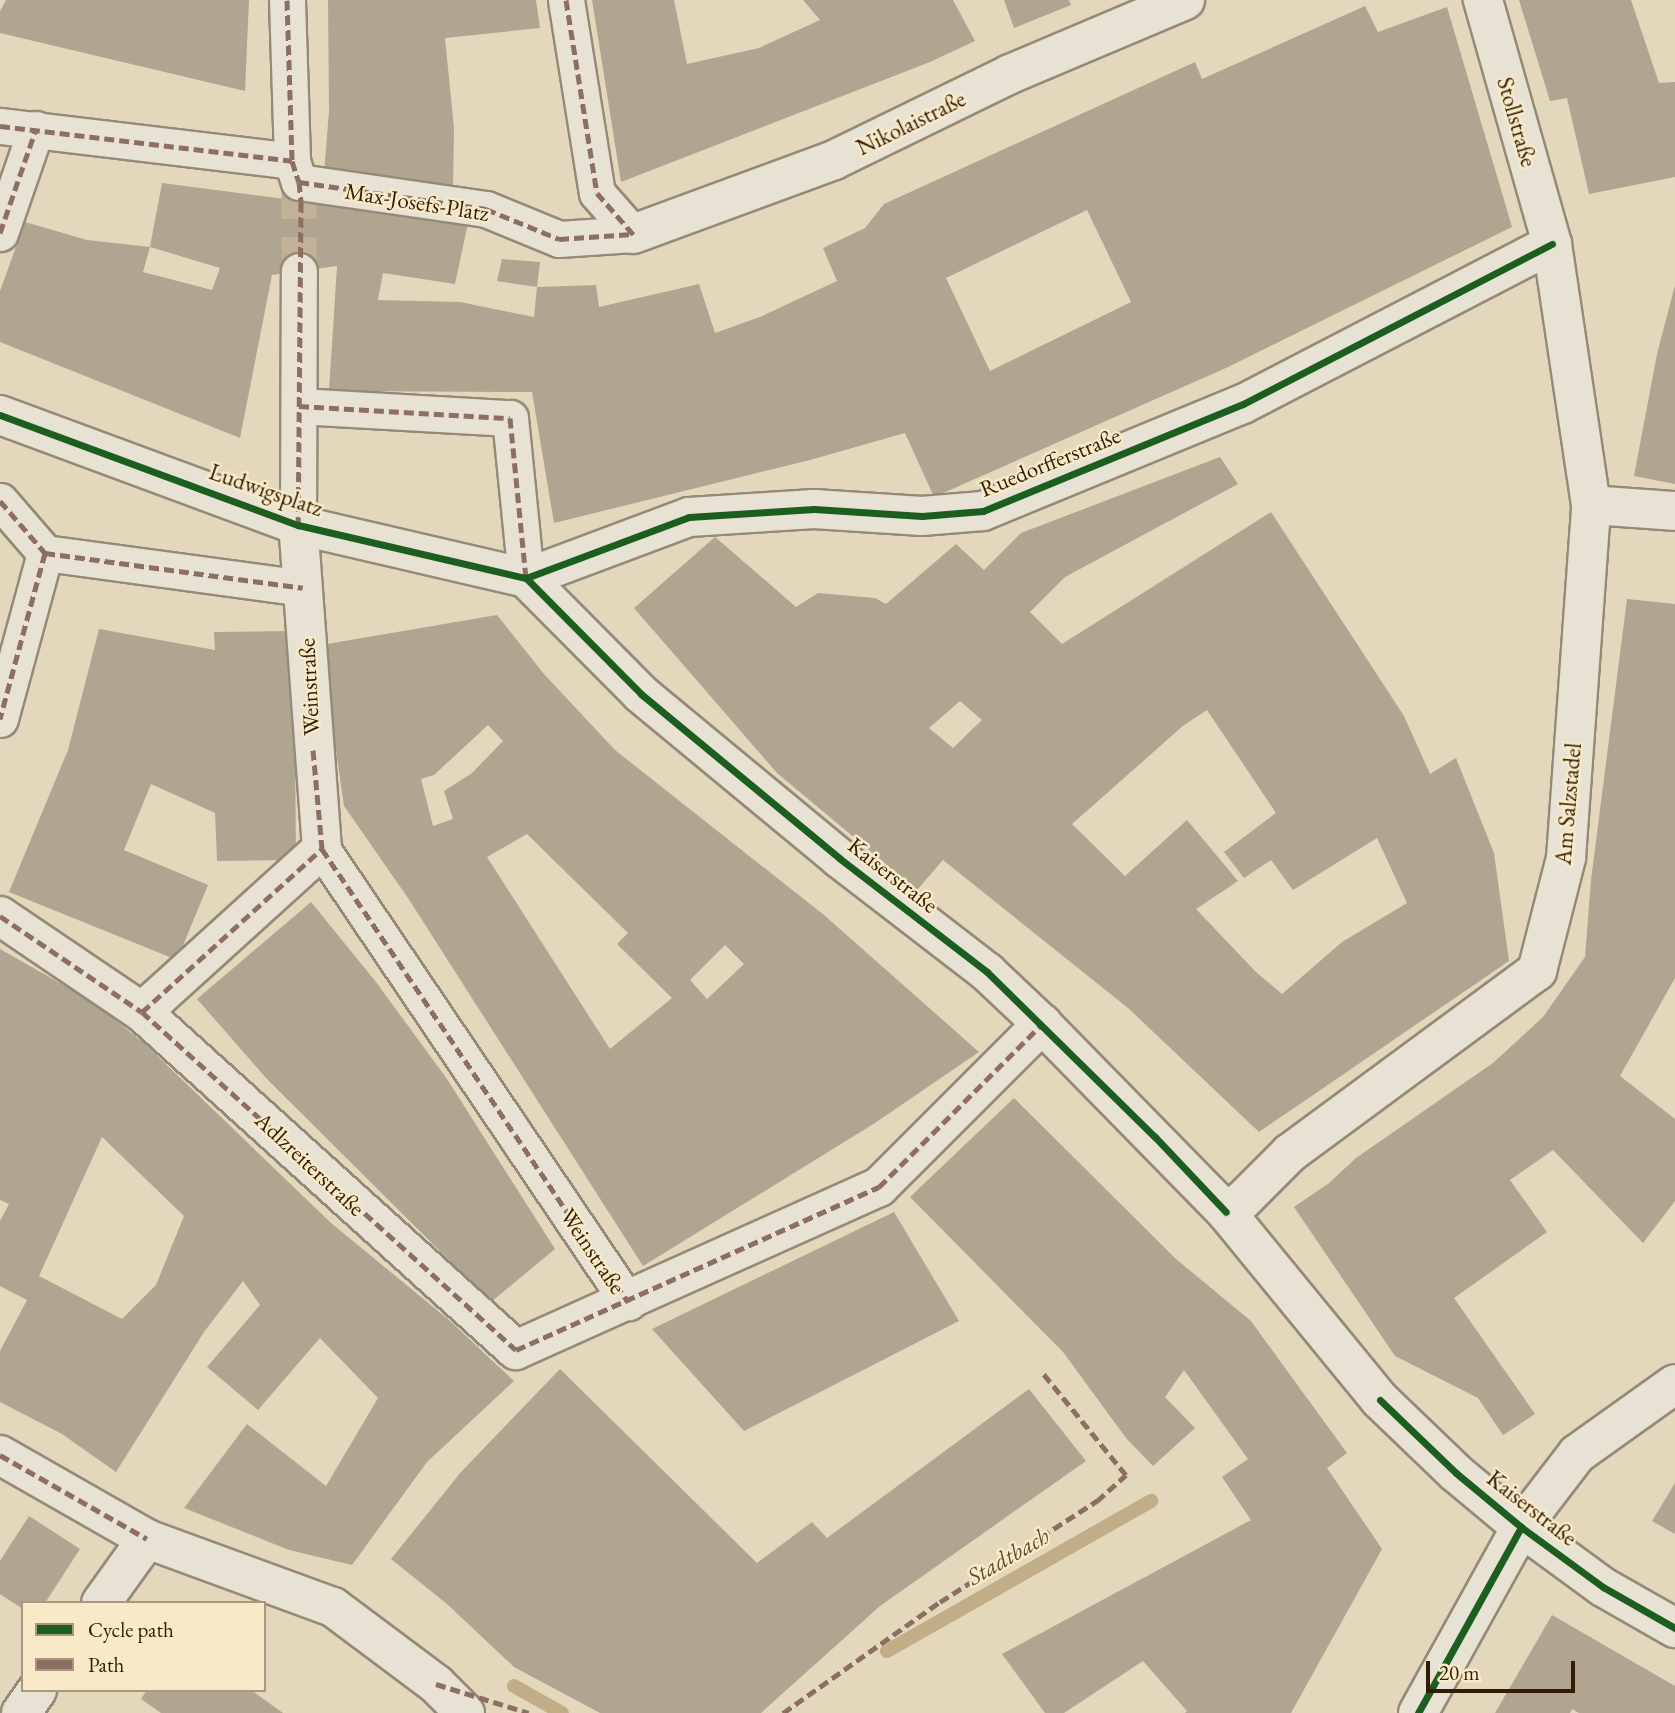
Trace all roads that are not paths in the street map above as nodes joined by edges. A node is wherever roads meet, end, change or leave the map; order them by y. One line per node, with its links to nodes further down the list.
1 (287, 0): 7 (street)
2 (566, 0): 9 (street)
3 (1185, 0): 9 (street, Nikolaistraße)
4 (1483, 0): 10 (street, Stollstraße)
5 (0, 127): 6 (street)
6 (36, 129): 7 (street); 8 (street)
7 (292, 161): 9 (street, Max-Josefs-Platz)
8 (0, 233)
9 (633, 234)
10 (1552, 244): 15 (street, Am Salzstadel); 19 (street, Ruedorfferstraße)
11 (299, 271): 12 (street, Ludwigsplatz)
12 (299, 406): 17 (street, Ludwigsplatz); 19 (street)
13 (0, 415): 17 (street, Ludwigsplatz)
14 (0, 501): 18 (street)
15 (1591, 505): 16 (street); 26 (street, Am Salzstadel)
16 (1675, 511)
17 (298, 525): 19 (street, Ludwigsplatz); 20 (street, Weinstraße)
18 (45, 552): 20 (street); 21 (street)
19 (526, 578): 25 (street, Kaiserstraße)
20 (303, 588): 22 (street, Weinstraße)
21 (0, 719)
22 (322, 849): 24 (street); 27 (street, Weinstraße)
23 (0, 916): 24 (street, Adlzreiterstraße)
24 (142, 1012): 27 (street, Adlzreiterstraße)
25 (1042, 1024): 26 (street, Kaiserstraße); 27 (street, Weinstraße)
26 (1226, 1212): 30 (street, Kaiserstraße)
27 (628, 1302)
28 (1675, 1384): 30 (street)
29 (0, 1455): 31 (street)
30 (1521, 1527): 33 (street, Kaiserstraße); 37 (street)
31 (147, 1539): 32 (street); 36 (street)
32 (102, 1601)
33 (1675, 1629)
34 (36, 1692): 35 (street)
35 (21, 1713)
36 (465, 1713)
37 (1418, 1713)

